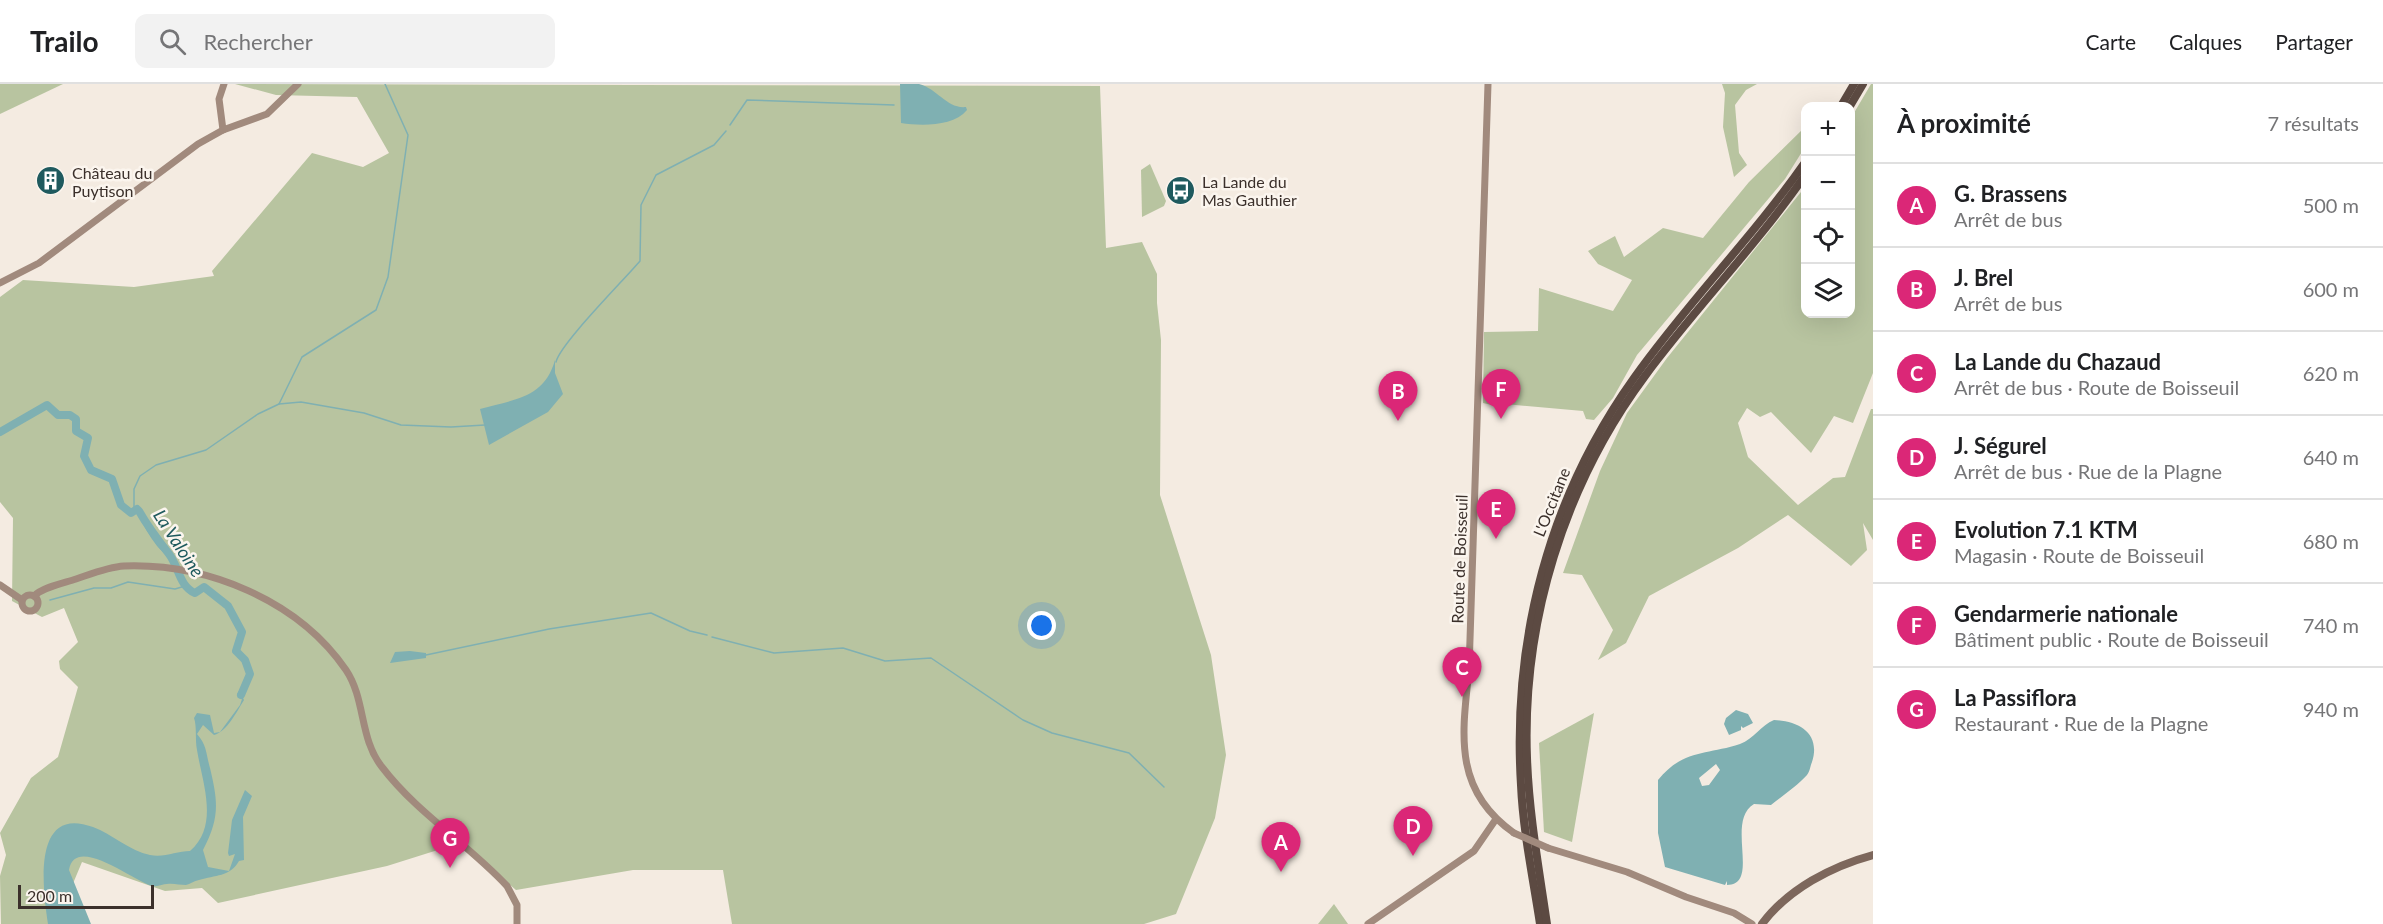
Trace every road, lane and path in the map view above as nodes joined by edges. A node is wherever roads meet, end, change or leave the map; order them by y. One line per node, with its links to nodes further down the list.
1 (224, 84): 8 (main road)
2 (298, 84): 8 (main road)
3 (1488, 84): 13 (main road, Route de Boisseuil)
4 (1863, 84): 7 (highway)
5 (1853, 85): 6 (highway)
6 (1843, 102)
7 (1852, 102)
8 (223, 130): 11 (main road)
9 (1801, 167): 17 (highway, L'Occitane)
10 (1801, 180): 18 (highway, L'Occitane)
11 (0, 283)
12 (0, 585): 15 (main road)
13 (1496, 819): 16 (main road); 19 (main road, Route de Boisseuil, bridge)
14 (1873, 855): 20 (main road)
15 (517, 924)
16 (1368, 924)
17 (1540, 924)
18 (1547, 924)
19 (1752, 924)
20 (1762, 924)

